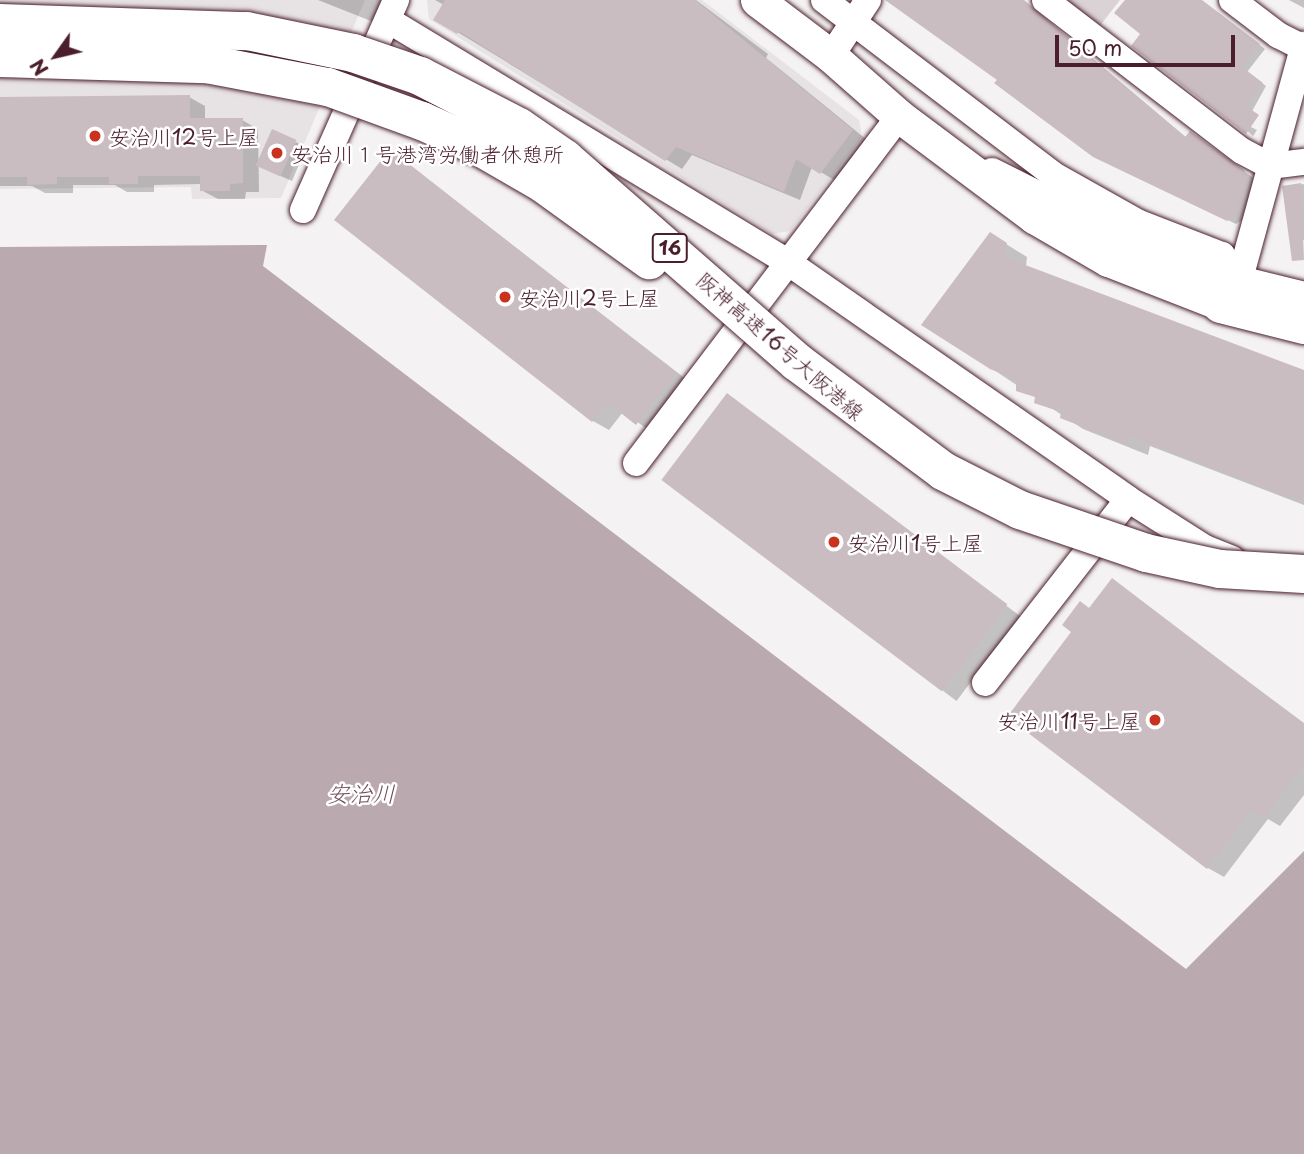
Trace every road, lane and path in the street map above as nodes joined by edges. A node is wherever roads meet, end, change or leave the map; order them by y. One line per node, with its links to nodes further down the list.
1 (757, 0): 10 (street)
2 (824, 0): 7 (street)
3 (868, 0): 7 (street)
4 (1045, 0): 14 (street)
5 (1232, 0): 9 (street)
6 (392, 10): 15 (street); 16 (street)
7 (852, 21): 10 (street); 17 (street)
8 (0, 23): 22 (highway, 阪神高速16号大阪港線 / 16, bridge)
9 (1303, 47): 14 (street)
10 (831, 56): 12 (street)
11 (0, 58): 23 (highway, 阪神高速16号大阪港線 / 16, bridge)
12 (911, 125): 16 (street); 17 (street)
13 (1304, 162): 14 (street)
14 (1270, 166): 17 (street)
15 (303, 210)
16 (789, 263): 20 (street); 21 (street)
17 (1230, 293): 18 (street); 19 (highway)
18 (1304, 298)
19 (1304, 325)
20 (636, 463)
21 (1128, 499): 22 (street); 24 (street)
22 (1304, 576)
23 (1304, 588)
24 (985, 683)

